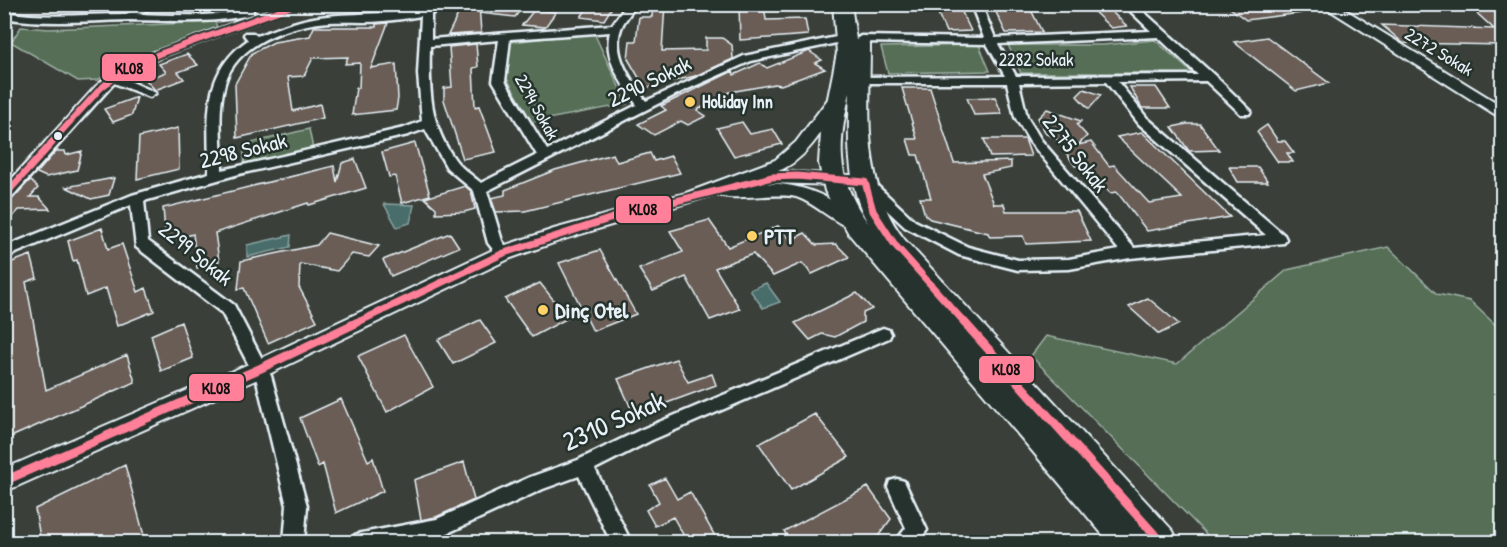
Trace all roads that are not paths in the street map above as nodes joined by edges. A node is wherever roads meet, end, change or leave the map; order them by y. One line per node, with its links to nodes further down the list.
1 (158, 4): 13 (street)
2 (271, 4): 13 (street)
3 (298, 4): 14 (street)
4 (451, 4): 11 (street)
5 (632, 4): 15 (street)
6 (842, 4): 18 (main road)
7 (856, 4): 18 (main road)
8 (976, 4): 20 (street, 2275 Sokak)
9 (1128, 4): 16 (street)
10 (1326, 4): 31 (street, 2272 Sokak)
11 (426, 12): 19 (street); 21 (street)
12 (4, 15): 13 (street)
13 (123, 17)
14 (239, 26): 19 (street); 22 (street)
15 (615, 28): 17 (street); 29 (street)
16 (1162, 34): 20 (street, 2290 Sokak); 24 (street)
17 (506, 38): 21 (street); 33 (street, 2294 Sokak)
18 (854, 39): 20 (street, 2290 Sokak); 26 (main road); 28 (main road); 29 (street, 2290 Sokak)
19 (255, 40): 34 (street)
20 (991, 40): 23 (street, 2275 Sokak)
21 (424, 43): 32 (street)
22 (112, 78): 27 (street); 38 (street)
23 (1012, 78): 25 (street, 2282 Sokak); 26 (street, 2282 Sokak); 45 (street, 2275 Sokak)
24 (1211, 78): 25 (street, 2282 Sokak); 30 (street)
25 (1110, 79): 45 (street)
26 (861, 80): 36 (main road)
27 (150, 93)
28 (836, 98): 35 (main road); 39 (street)
29 (644, 106): 33 (street, 2290 Sokak)
30 (1245, 111)
31 (1503, 112)
32 (428, 123): 34 (street, 2298 Sokak); 37 (street)
33 (544, 158): 37 (street, 2290 Sokak)
34 (216, 178): 40 (street, 2298 Sokak)
35 (832, 180): 36 (street); 39 (street); 42 (main road)
36 (865, 182): 45 (street); 57 (main road)
37 (480, 189): 44 (street)
38 (4, 197)
39 (692, 197): 42 (street); 44 (street)
40 (136, 198): 41 (street, 2298 Sokak); 48 (street, 2299 Sokak)
41 (70, 224): 43 (street, 2298 Sokak); 46 (street, 2298 Sokak)
42 (858, 228): 56 (main road)
43 (4, 243)
44 (504, 253): 48 (street)
45 (1130, 253)
46 (4, 254)
47 (883, 334): 49 (street, 2310 Sokak)
48 (259, 369): 50 (street); 52 (street)
49 (584, 466): 53 (street, 2310 Sokak); 54 (street)
50 (4, 481)
51 (897, 487): 55 (street)
52 (294, 543)
53 (362, 543)
54 (621, 543)
55 (905, 543)
56 (1130, 543)
57 (1161, 543)

